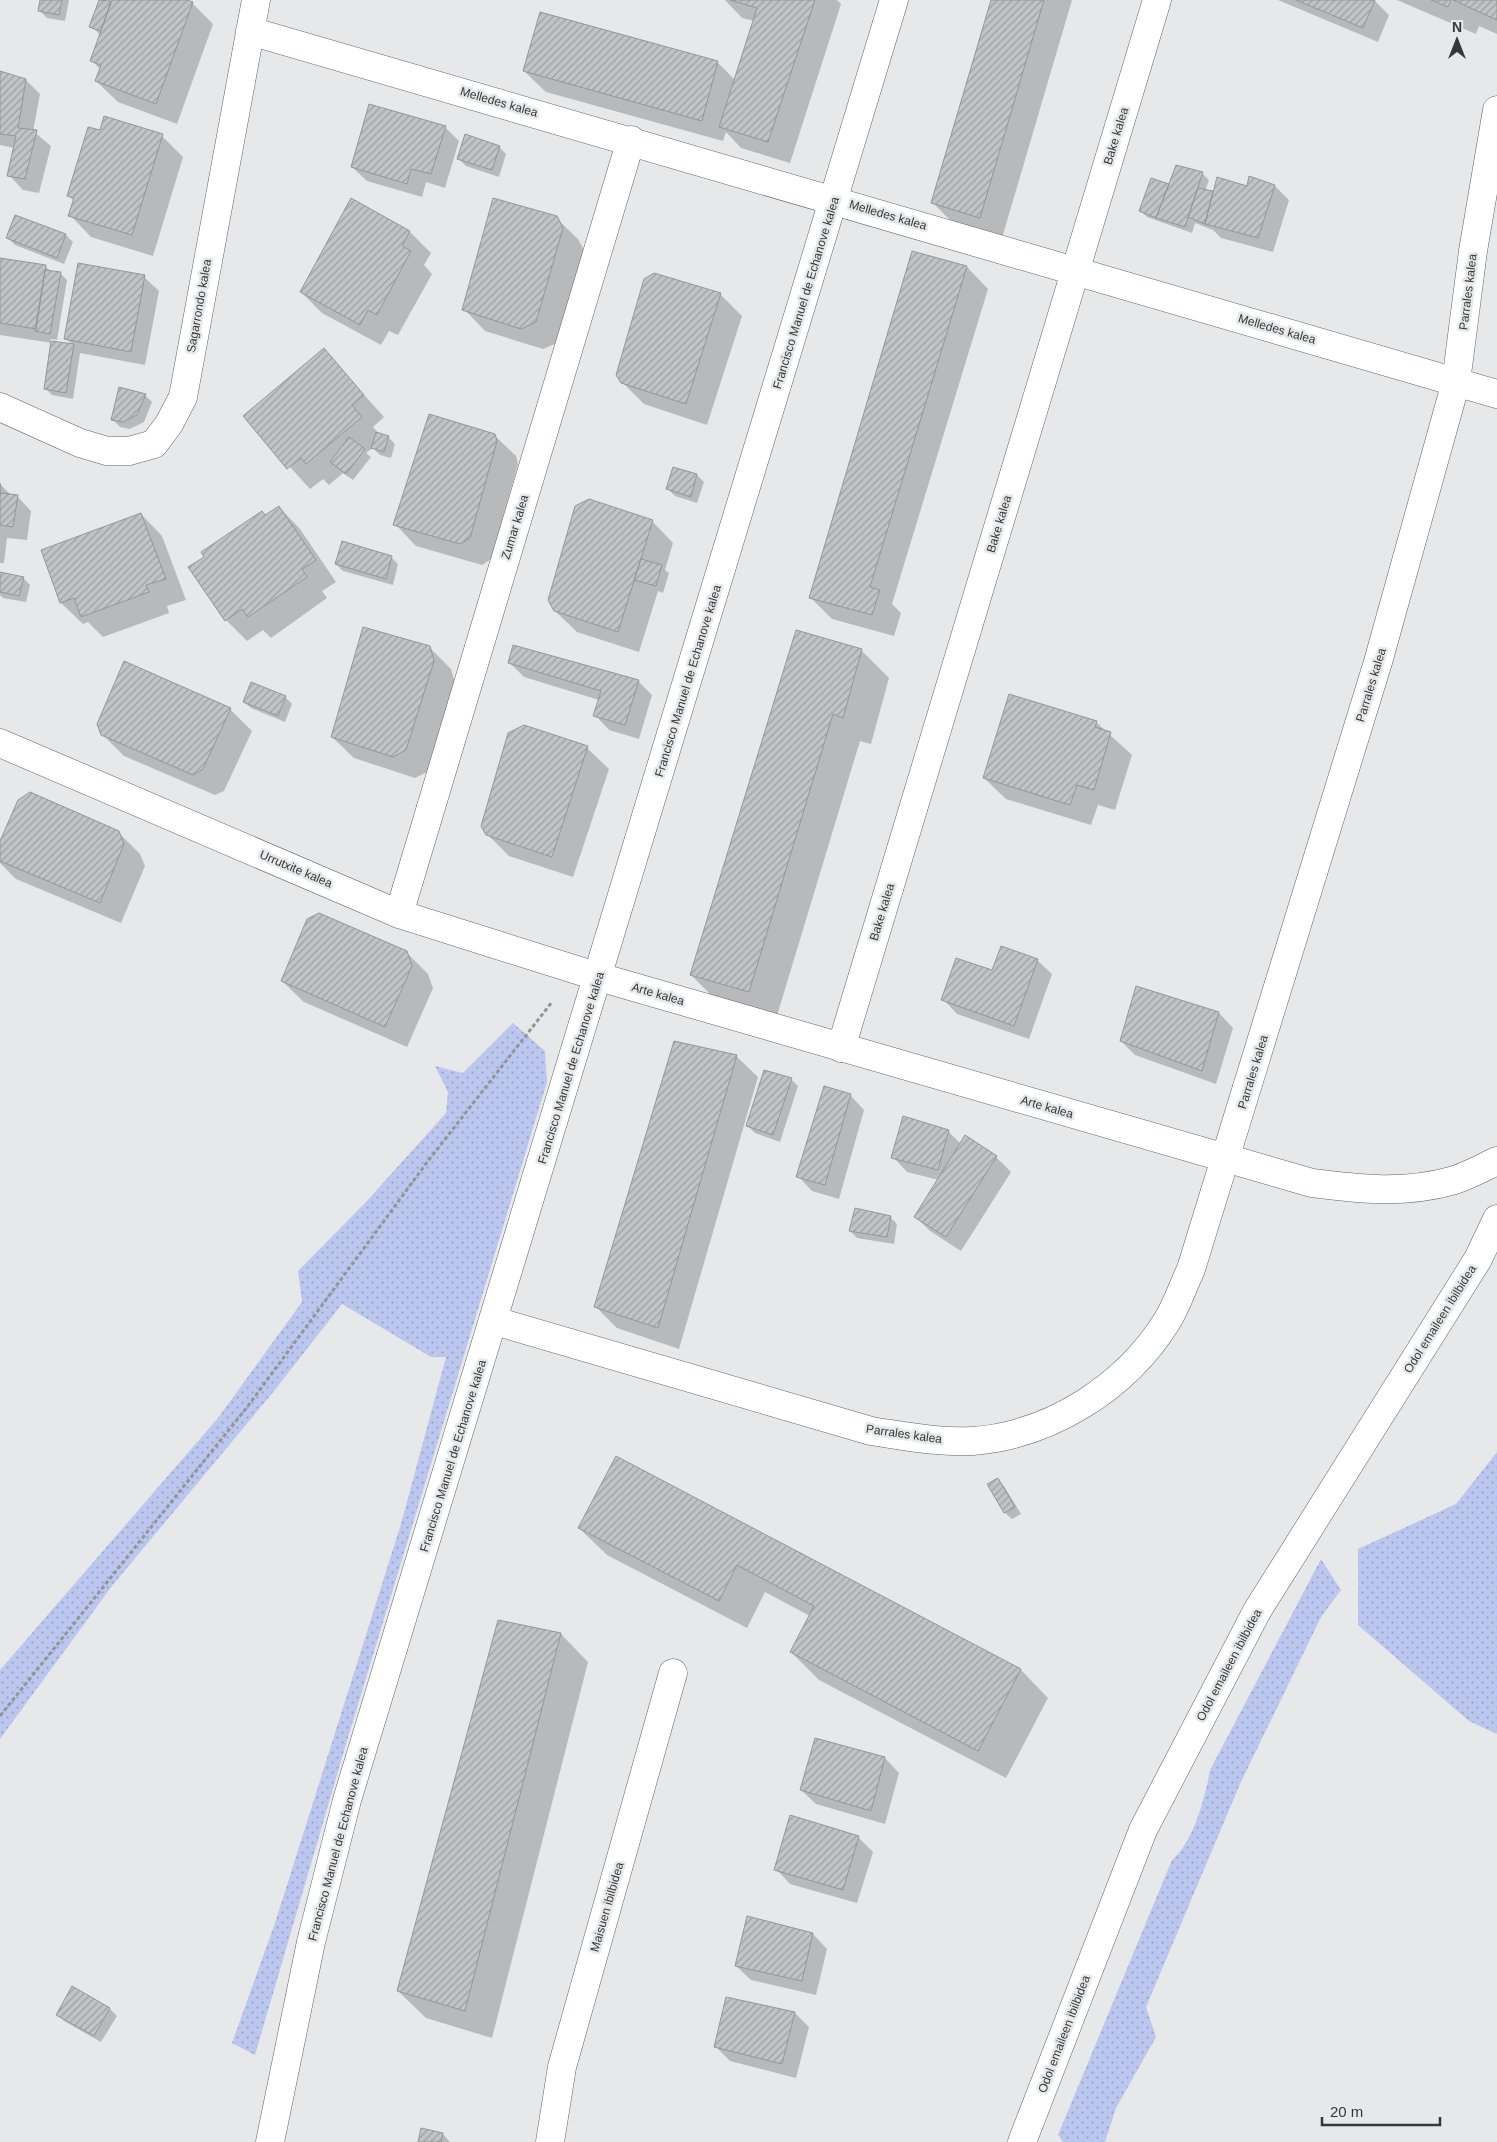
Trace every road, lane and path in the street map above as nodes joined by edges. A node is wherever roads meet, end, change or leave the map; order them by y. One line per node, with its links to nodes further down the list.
1 (256, 0): 4 (street, Sagarrondo kalea)
2 (894, 0): 7 (street, Francisco Manuel de Echanove kalea)
3 (1157, 0): 8 (street, Bake kalea)
4 (250, 31): 6 (street, Melledes kalea); 11 (street, Sagarrondo kalea)
5 (1497, 110): 9 (street, Parrales kalea)
6 (630, 140): 7 (street, Melledes kalea); 13 (street, Zumar kalea)
7 (834, 199): 8 (street, Melledes kalea); 14 (street, Francisco Manuel de Echanove kalea)
8 (1075, 270): 9 (street, Melledes kalea); 15 (street, Bake kalea)
9 (1456, 382): 10 (street, Melledes kalea); 16 (street, Parrales kalea)
10 (1497, 394)
11 (0, 407)
12 (0, 743): 13 (street, Urrutxite kalea)
13 (399, 914): 14 (street, Urrutxite kalea)
14 (588, 974): 15 (street, Arte kalea); 19 (street, Francisco Manuel de Echanove kalea); 21 (path)
15 (842, 1048): 16 (street, Arte kalea)
16 (1226, 1158): 17 (street, Arte kalea); 19 (street, Parrales kalea)
17 (1497, 1161)
18 (1497, 1219): 24 (street, Odol emaileen ibilbidea)
19 (494, 1321): 22 (street, Francisco Manuel de Echanove kalea)
20 (673, 1673): 23 (street, Maisuen ibilbidea)
21 (0, 1716)
22 (270, 2142)
23 (550, 2142)
24 (1022, 2142)

